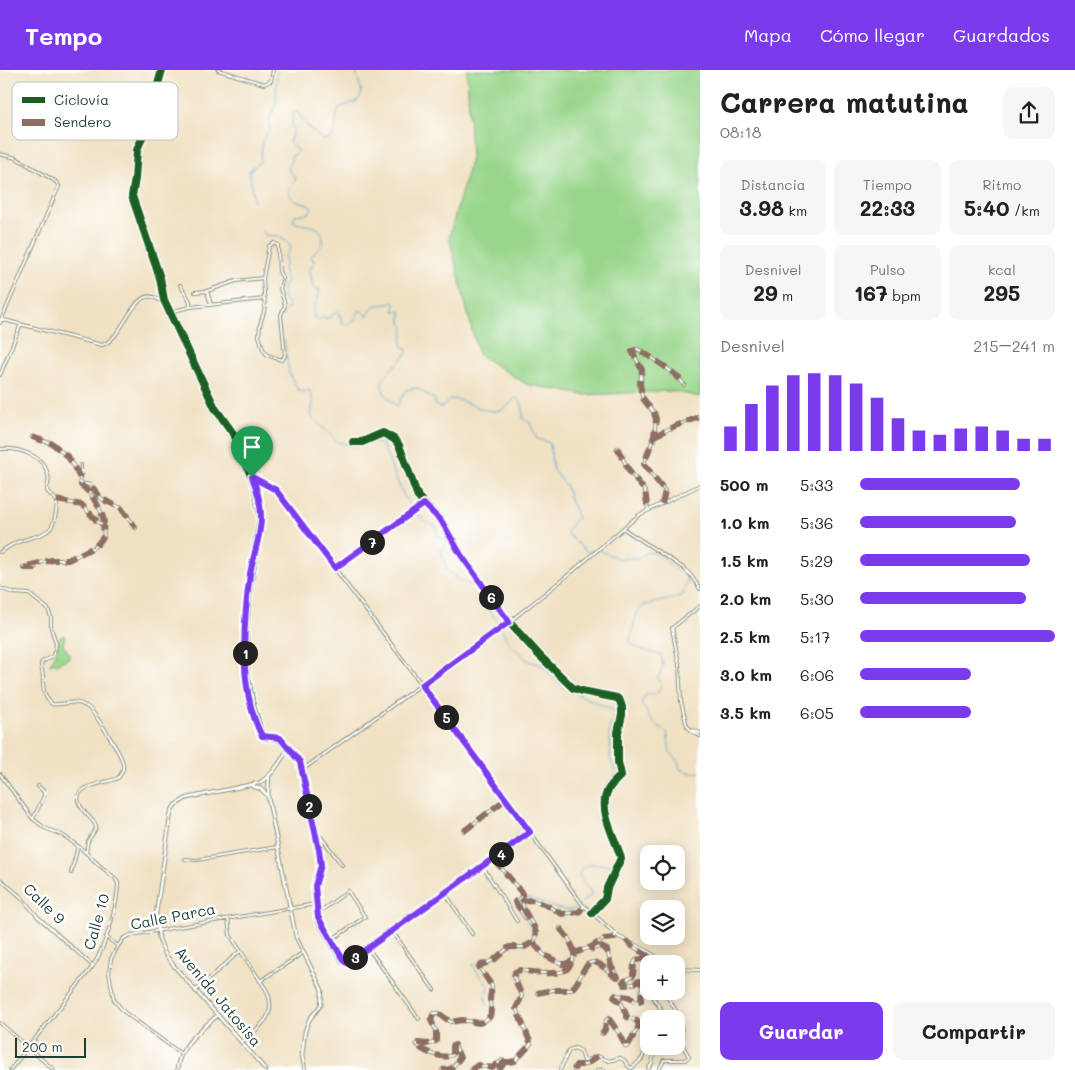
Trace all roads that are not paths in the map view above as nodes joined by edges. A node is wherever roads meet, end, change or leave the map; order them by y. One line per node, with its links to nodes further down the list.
1 (218, 70): 2 (street)
2 (273, 70)
3 (141, 140): 12 (street)
4 (0, 154): 13 (street)
5 (262, 278): 7 (street); 9 (street); 9 (street)
6 (180, 285): 11 (street)
7 (207, 291): 8 (street); 10 (street)
8 (195, 292)
9 (265, 299): 10 (street)
10 (211, 305): 11 (street)
11 (190, 307): 12 (street)
12 (169, 311): 15 (street); 25 (street)
13 (1, 319): 14 (street); 15 (street)
14 (0, 323)
15 (21, 324): 16 (street)
16 (0, 375)
17 (684, 385): 19 (street)
18 (700, 417): 19 (street)
19 (654, 436): 31 (street)
20 (32, 437): 26 (street)
21 (353, 442): 30 (street)
22 (617, 448): 32 (street)
23 (0, 449): 29 (street)
24 (80, 465): 26 (street)
25 (252, 477): 38 (street); 45 (street)
26 (80, 479): 27 (street)
27 (80, 483): 33 (street); 34 (street)
28 (700, 485): 31 (street)
29 (56, 500): 33 (street); 36 (street)
30 (424, 504): 38 (street); 42 (street)
31 (662, 504): 32 (street)
32 (648, 510): 35 (street)
33 (102, 524): 37 (street)
34 (136, 528)
35 (624, 529): 40 (street); 42 (street)
36 (0, 552)
37 (35, 568)
38 (335, 568): 43 (street)
39 (0, 588): 59 (street)
40 (700, 588)
41 (700, 606): 44 (street)
42 (509, 622): 43 (street); 71 (street)
43 (422, 685): 46 (street); 52 (street)
44 (700, 734)
45 (288, 748): 46 (street); 48 (street, Avenida Jatosisa)
46 (302, 770): 54 (street)
47 (0, 774): 53 (street, Calle 10)
48 (269, 775): 49 (street, Avenida Jatosisa); 51 (street)
49 (250, 785): 51 (street); 76 (street, Avenida Jatosisa)
50 (38, 786): 53 (street)
51 (268, 796): 58 (street)
52 (506, 800): 55 (street); 56 (street)
53 (33, 818): 57 (street, Calle 10)
54 (314, 828): 62 (street); 67 (street)
55 (464, 831)
56 (530, 832): 61 (street); 68 (street)
57 (78, 846): 59 (street, Calle 10); 64 (street)
58 (278, 847): 60 (street); 69 (street)
59 (86, 853): 80 (street, Calle 10)
60 (185, 859)
61 (494, 859): 63 (street); 73 (street)
62 (342, 865)
63 (482, 867): 66 (street); 74 (street)
64 (71, 873)
65 (0, 879): 92 (street, Calle 9)
66 (444, 893): 77 (street); 78 (street)
67 (316, 904): 69 (street, Calle Parca); 70 (street)
68 (584, 906): 71 (street); 83 (street)
69 (290, 908): 72 (street, Calle Parca); 88 (street)
70 (318, 913): 81 (street); 81 (street)
71 (592, 913): 79 (street)
72 (228, 918): 76 (street, Calle Parca); 87 (street)
73 (525, 918)
74 (517, 921)
75 (560, 928): 89 (street)
76 (157, 930): 84 (street, Calle Parca); 97 (street, Avenida Jatosisa)
77 (392, 931): 86 (street); 96 (street)
78 (472, 934)
79 (616, 934): 82 (street); 85 (street)
80 (106, 937): 84 (street); 92 (street, Calle 10)
81 (331, 940): 86 (street)
82 (626, 940): 90 (street); 103 (street)
83 (534, 942): 91 (street); 116 (street)
84 (118, 946): 106 (street, Calle Parca)
85 (591, 947): 89 (street); 98 (street)
86 (368, 948): 101 (street)
87 (240, 951): 95 (street); 97 (street)
88 (304, 952): 95 (street); 115 (street)
89 (575, 954): 91 (street)
90 (654, 955)
91 (572, 961): 110 (street)
92 (93, 966): 105 (street, Calle 10)
93 (685, 969): 94 (street)
94 (700, 970)
95 (260, 981): 104 (street)
96 (434, 990)
97 (195, 991): 100 (street, Avenida Jatosisa)
98 (537, 993)
99 (669, 1000): 124 (street)
100 (218, 1015): 104 (street, Avenida Jatosisa); 106 (street)
101 (419, 1018)
102 (0, 1023): 105 (street)
103 (602, 1034)
104 (242, 1042): 114 (street, Avenida Jatosisa)
105 (28, 1048): 111 (street, Calle 10); 112 (street)
106 (180, 1053): 113 (street)
107 (643, 1055): 109 (street)
108 (654, 1055): 123 (street)
109 (598, 1056): 119 (street); 120 (street)
110 (504, 1062): 117 (street); 118 (street)
111 (10, 1070)
112 (54, 1070)
113 (177, 1070)
114 (266, 1070)
115 (305, 1070)
116 (442, 1070)
117 (471, 1070)
118 (499, 1070)
119 (560, 1070)
120 (574, 1070)
121 (597, 1070): 122 (street)
122 (604, 1070)
123 (648, 1070)
124 (659, 1070)

